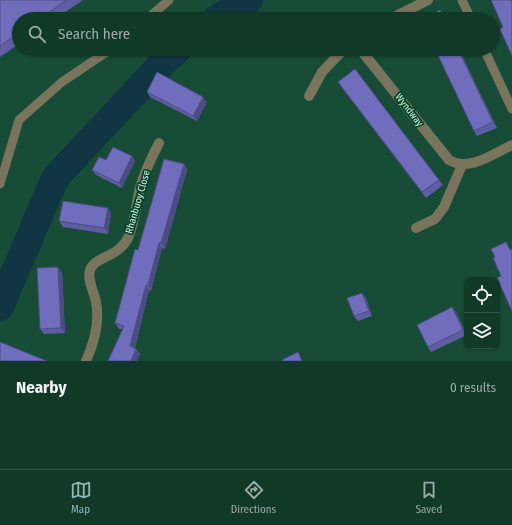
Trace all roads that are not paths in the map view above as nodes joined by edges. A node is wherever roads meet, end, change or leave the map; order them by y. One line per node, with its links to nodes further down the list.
1 (169, 0): 4 (lane)
2 (428, 0): 5 (street)
3 (462, 0): 6 (lane)
4 (155, 12)
5 (404, 12)
6 (467, 12)
7 (101, 56): 16 (lane)
8 (337, 56): 11 (street)
9 (366, 56): 15 (street, Wyndway)
10 (487, 56): 12 (lane)
11 (309, 96)
12 (512, 109)
13 (158, 143): 18 (street, Rhanbuoy Close)
14 (512, 145): 15 (street)
15 (462, 165): 17 (street)
16 (0, 184)
17 (416, 228)
18 (86, 361)

